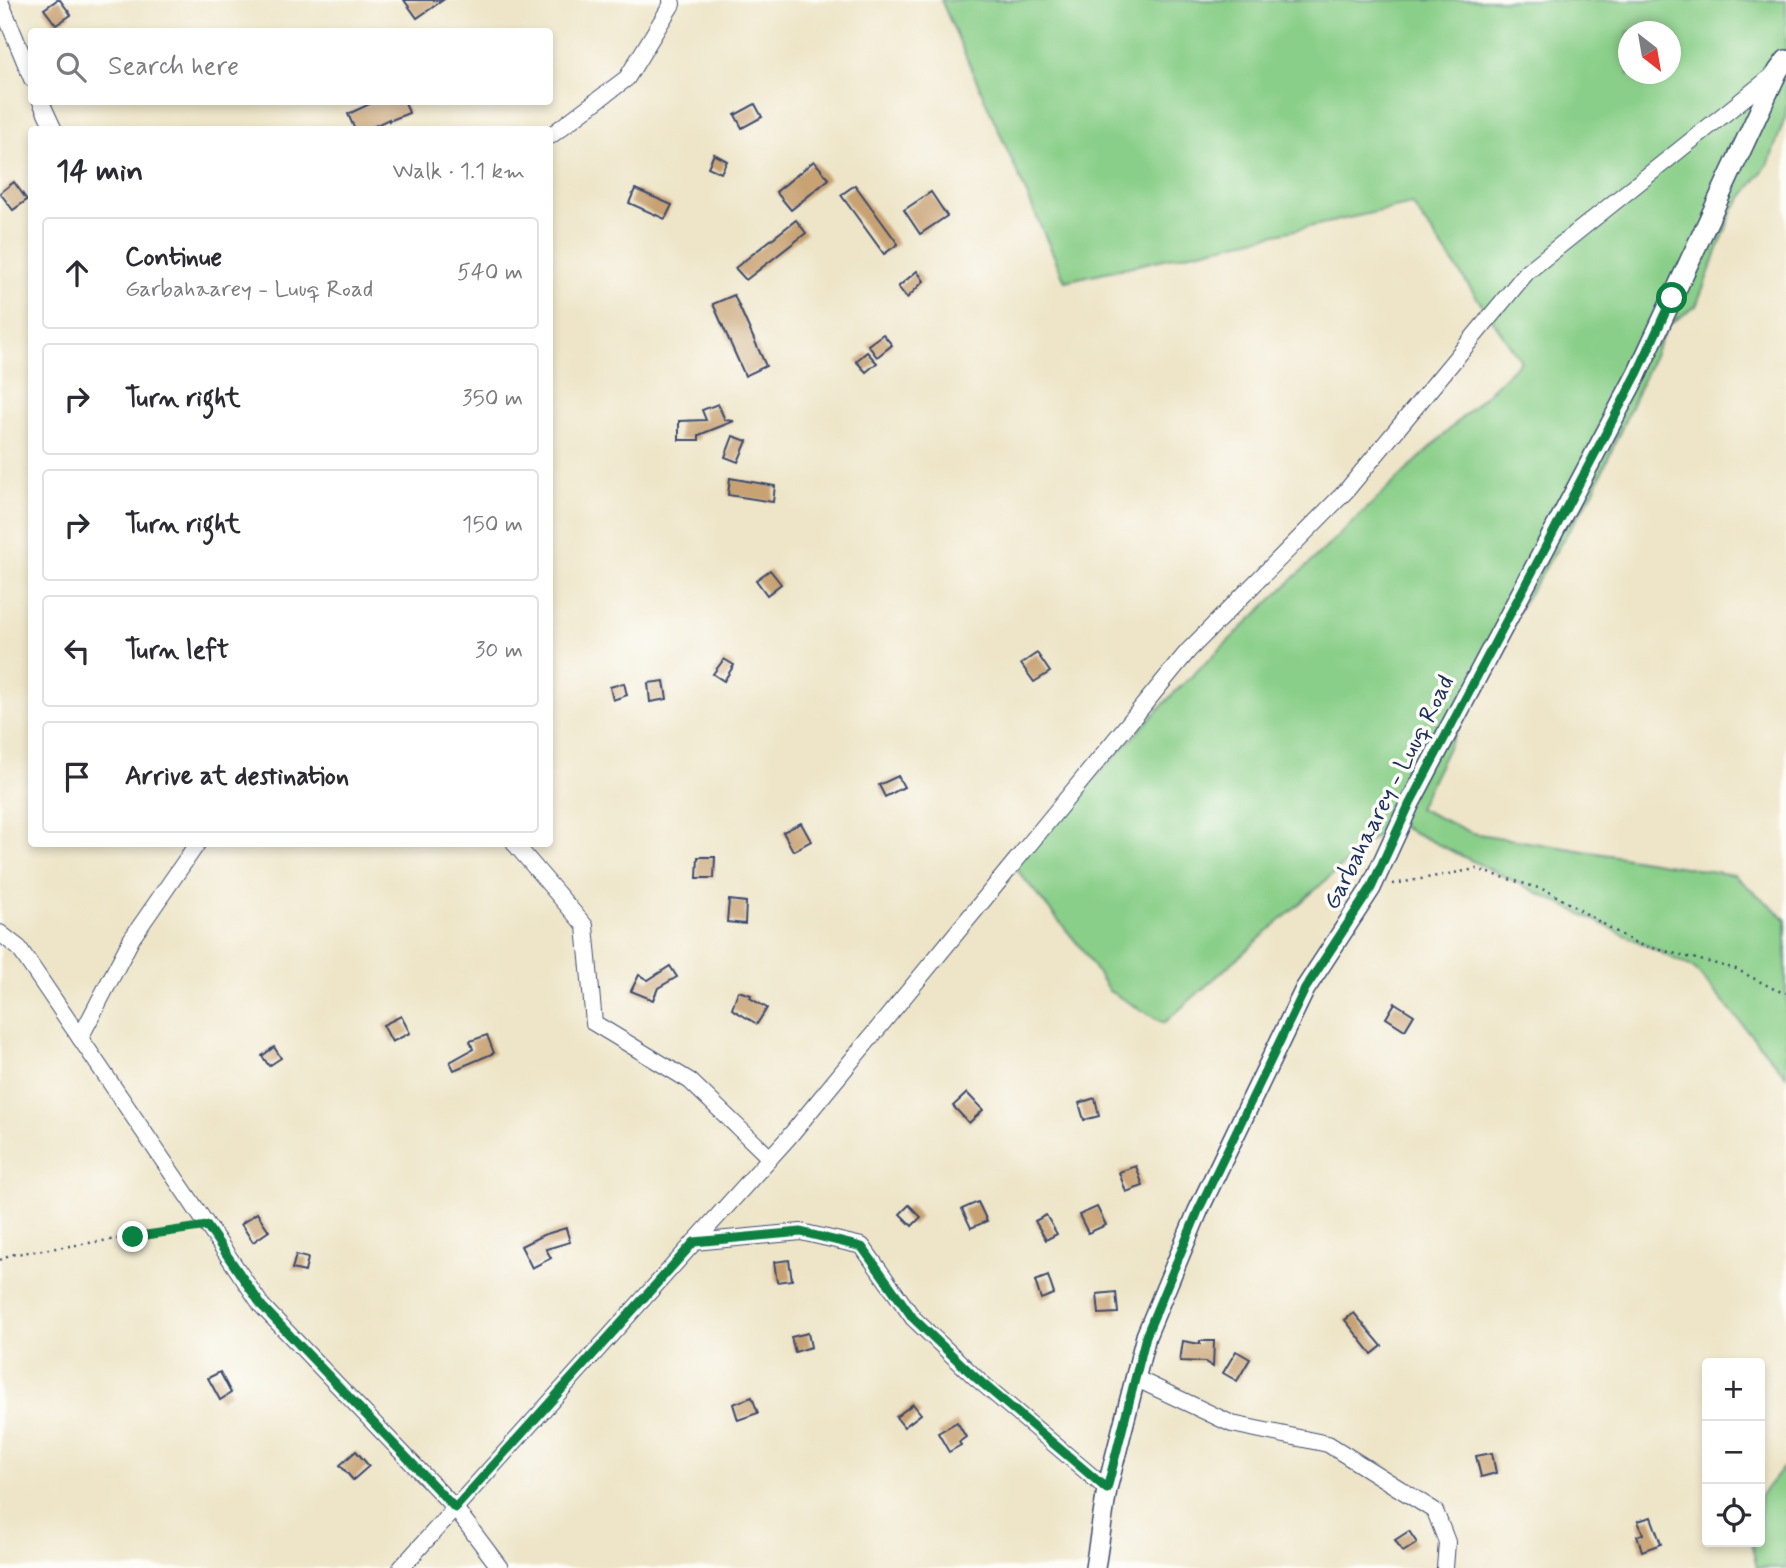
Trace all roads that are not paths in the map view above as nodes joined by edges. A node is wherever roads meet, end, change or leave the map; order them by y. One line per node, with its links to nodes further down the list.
1 (671, 0): 7 (street)
2 (0, 1): 4 (street)
3 (1782, 65): 12 (street); 14 (street, Garbahaarey - Luuq Road)
4 (28, 69)
5 (42, 105): 6 (street)
6 (52, 126)
7 (553, 134)
8 (195, 847): 11 (street)
9 (518, 847): 12 (street)
10 (0, 933): 11 (street)
11 (80, 1038): 16 (street)
12 (770, 1158): 13 (street)
13 (694, 1242): 15 (street); 16 (street)
14 (1135, 1378): 15 (street, Garbahaarey - Luuq Road); 20 (street)
15 (1107, 1489): 19 (street, Garbahaarey - Luuq Road)
16 (455, 1508): 17 (street); 18 (street)
17 (401, 1568)
18 (500, 1568)
19 (1095, 1568)
20 (1445, 1568)

